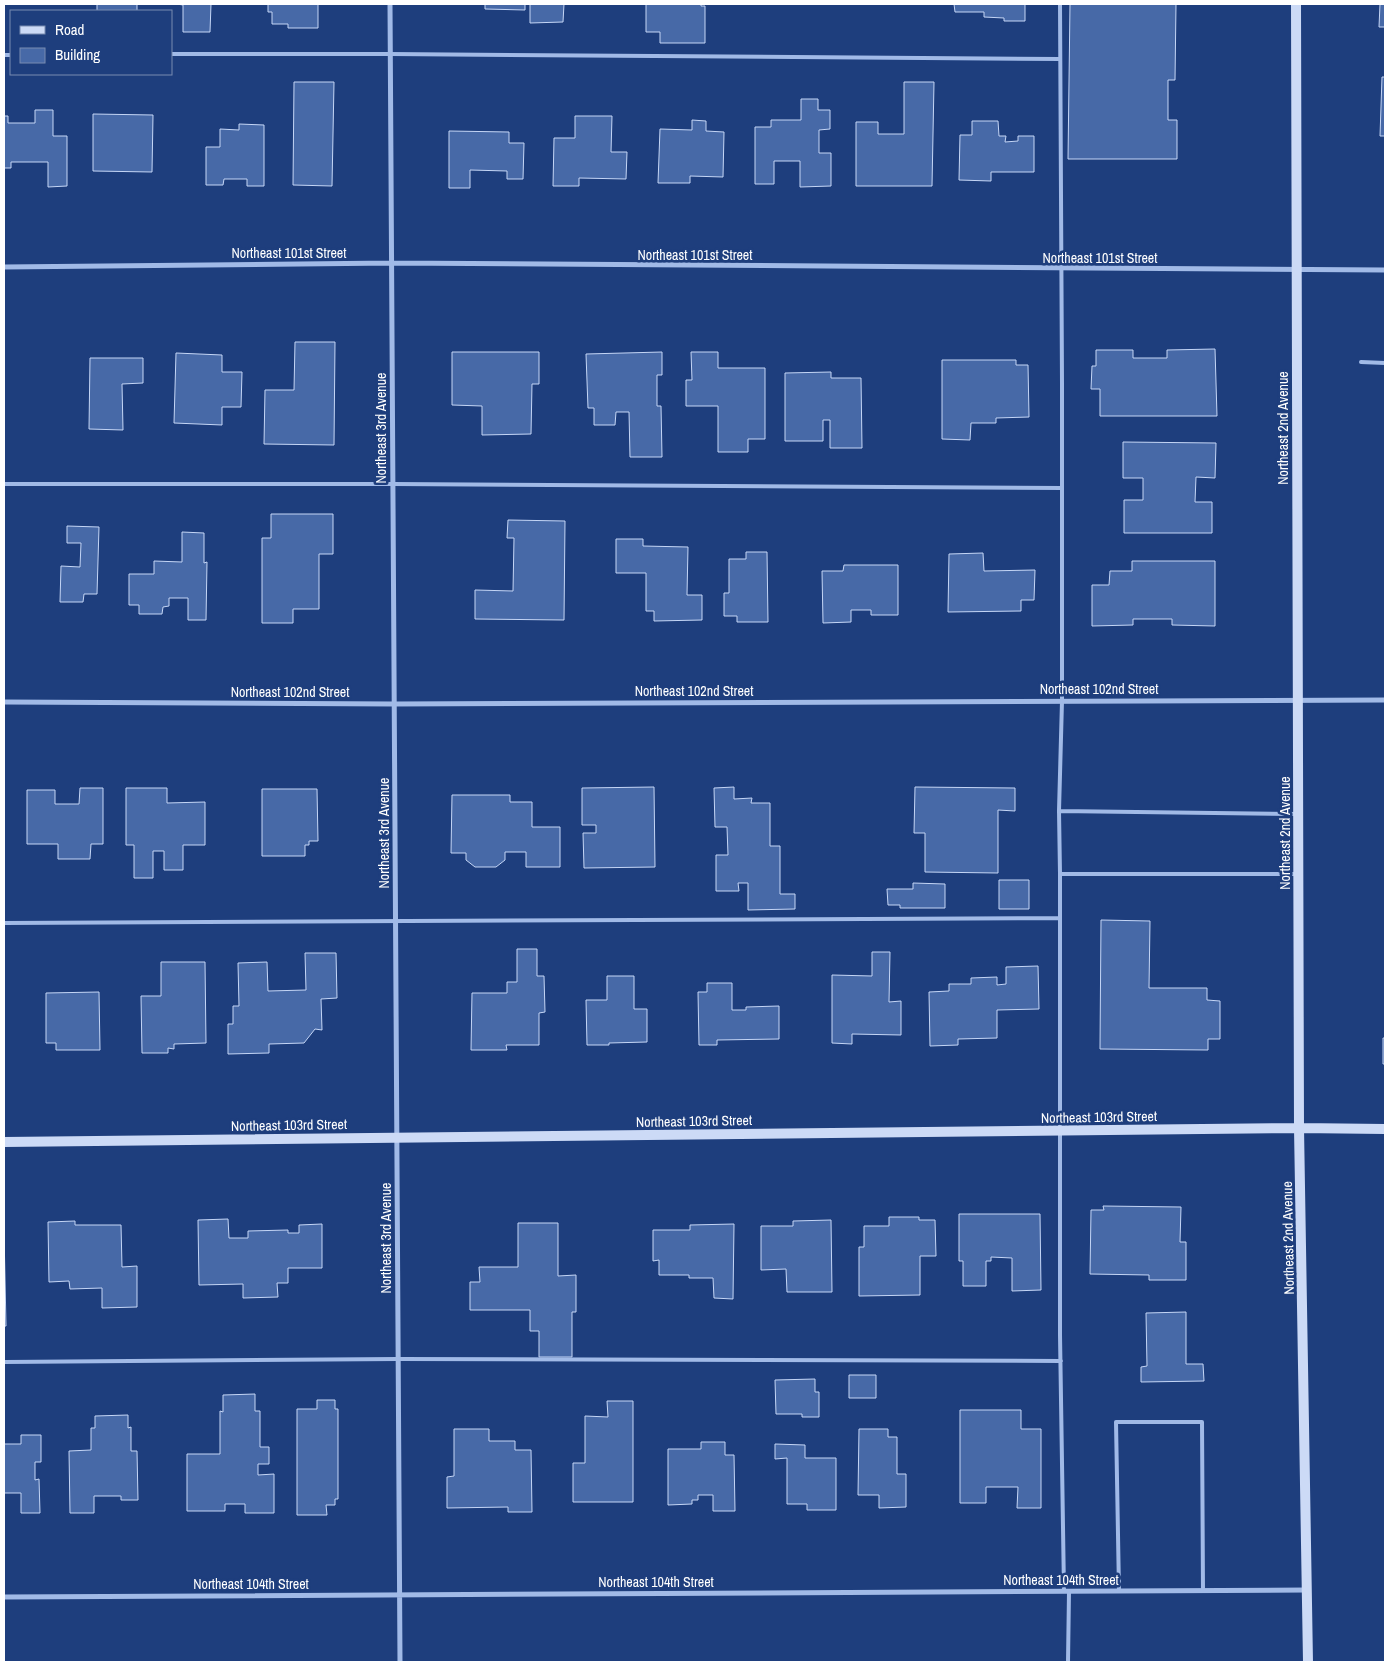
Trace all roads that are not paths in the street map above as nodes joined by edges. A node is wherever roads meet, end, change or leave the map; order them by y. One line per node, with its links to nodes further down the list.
1 (390, 4): 5 (street, Northeast 3rd Avenue)
2 (1060, 4): 6 (lane)
3 (1296, 4): 11 (main road, Northeast 2nd Avenue)
4 (172, 54): 5 (lane)
5 (390, 54): 6 (lane); 7 (street, Northeast 3rd Avenue)
6 (1060, 59): 9 (lane)
7 (392, 263): 8 (street, Northeast 101st Street); 9 (street, Northeast 101st Street); 15 (street, Northeast 3rd Avenue)
8 (4, 267)
9 (1062, 269): 11 (street, Northeast 101st Street); 16 (lane)
10 (1385, 270): 11 (street, Northeast 101st Street)
11 (1296, 271): 17 (main road, Northeast 2nd Avenue)
12 (1361, 362): 13 (lane)
13 (1385, 363)
14 (4, 484): 15 (lane)
15 (393, 484): 16 (lane); 21 (street, Northeast 3rd Avenue)
16 (1062, 488): 19 (lane)
17 (1298, 700): 18 (street, Northeast 102nd Street); 19 (street, Northeast 102nd Street); 23 (main road, Northeast 2nd Avenue)
18 (1385, 700)
19 (1062, 701): 21 (street, Northeast 102nd Street); 22 (lane)
20 (4, 702): 21 (street, Northeast 102nd Street)
21 (394, 704): 27 (street, Northeast 3rd Avenue)
22 (1059, 811): 23 (lane); 24 (lane)
23 (1298, 814): 25 (main road, Northeast 2nd Avenue)
24 (1060, 874): 25 (lane); 26 (lane)
25 (1298, 874): 29 (main road, Northeast 2nd Avenue)
26 (1060, 918): 27 (lane); 31 (lane)
27 (396, 921): 28 (lane); 32 (street, Northeast 3rd Avenue)
28 (4, 923)
29 (1300, 1128): 30 (main road, Northeast 103rd Street); 31 (main road, Northeast 103rd Street); 37 (main road, Northeast 2nd Avenue)
30 (1385, 1129)
31 (1060, 1131): 32 (main road, Northeast 103rd Street); 35 (lane)
32 (396, 1138): 33 (main road, Northeast 103rd Street); 34 (street, Northeast 3rd Avenue)
33 (4, 1142)
34 (398, 1359): 35 (lane); 36 (lane); 41 (street, Northeast 3rd Avenue)
35 (1061, 1361): 40 (lane)
36 (4, 1362)
37 (1308, 1590): 39 (street, Northeast 104th Street); 45 (main road, Northeast 2nd Avenue)
38 (1119, 1591): 39 (street, Northeast 104th Street); 39 (lane); 40 (street, Northeast 104th Street)
39 (1202, 1591)
40 (1066, 1592): 41 (street, Northeast 104th Street); 44 (lane)
41 (399, 1595): 42 (street, Northeast 104th Street); 43 (street, Northeast 3rd Avenue)
42 (4, 1597)
43 (400, 1662)
44 (1068, 1662)
45 (1308, 1662)

